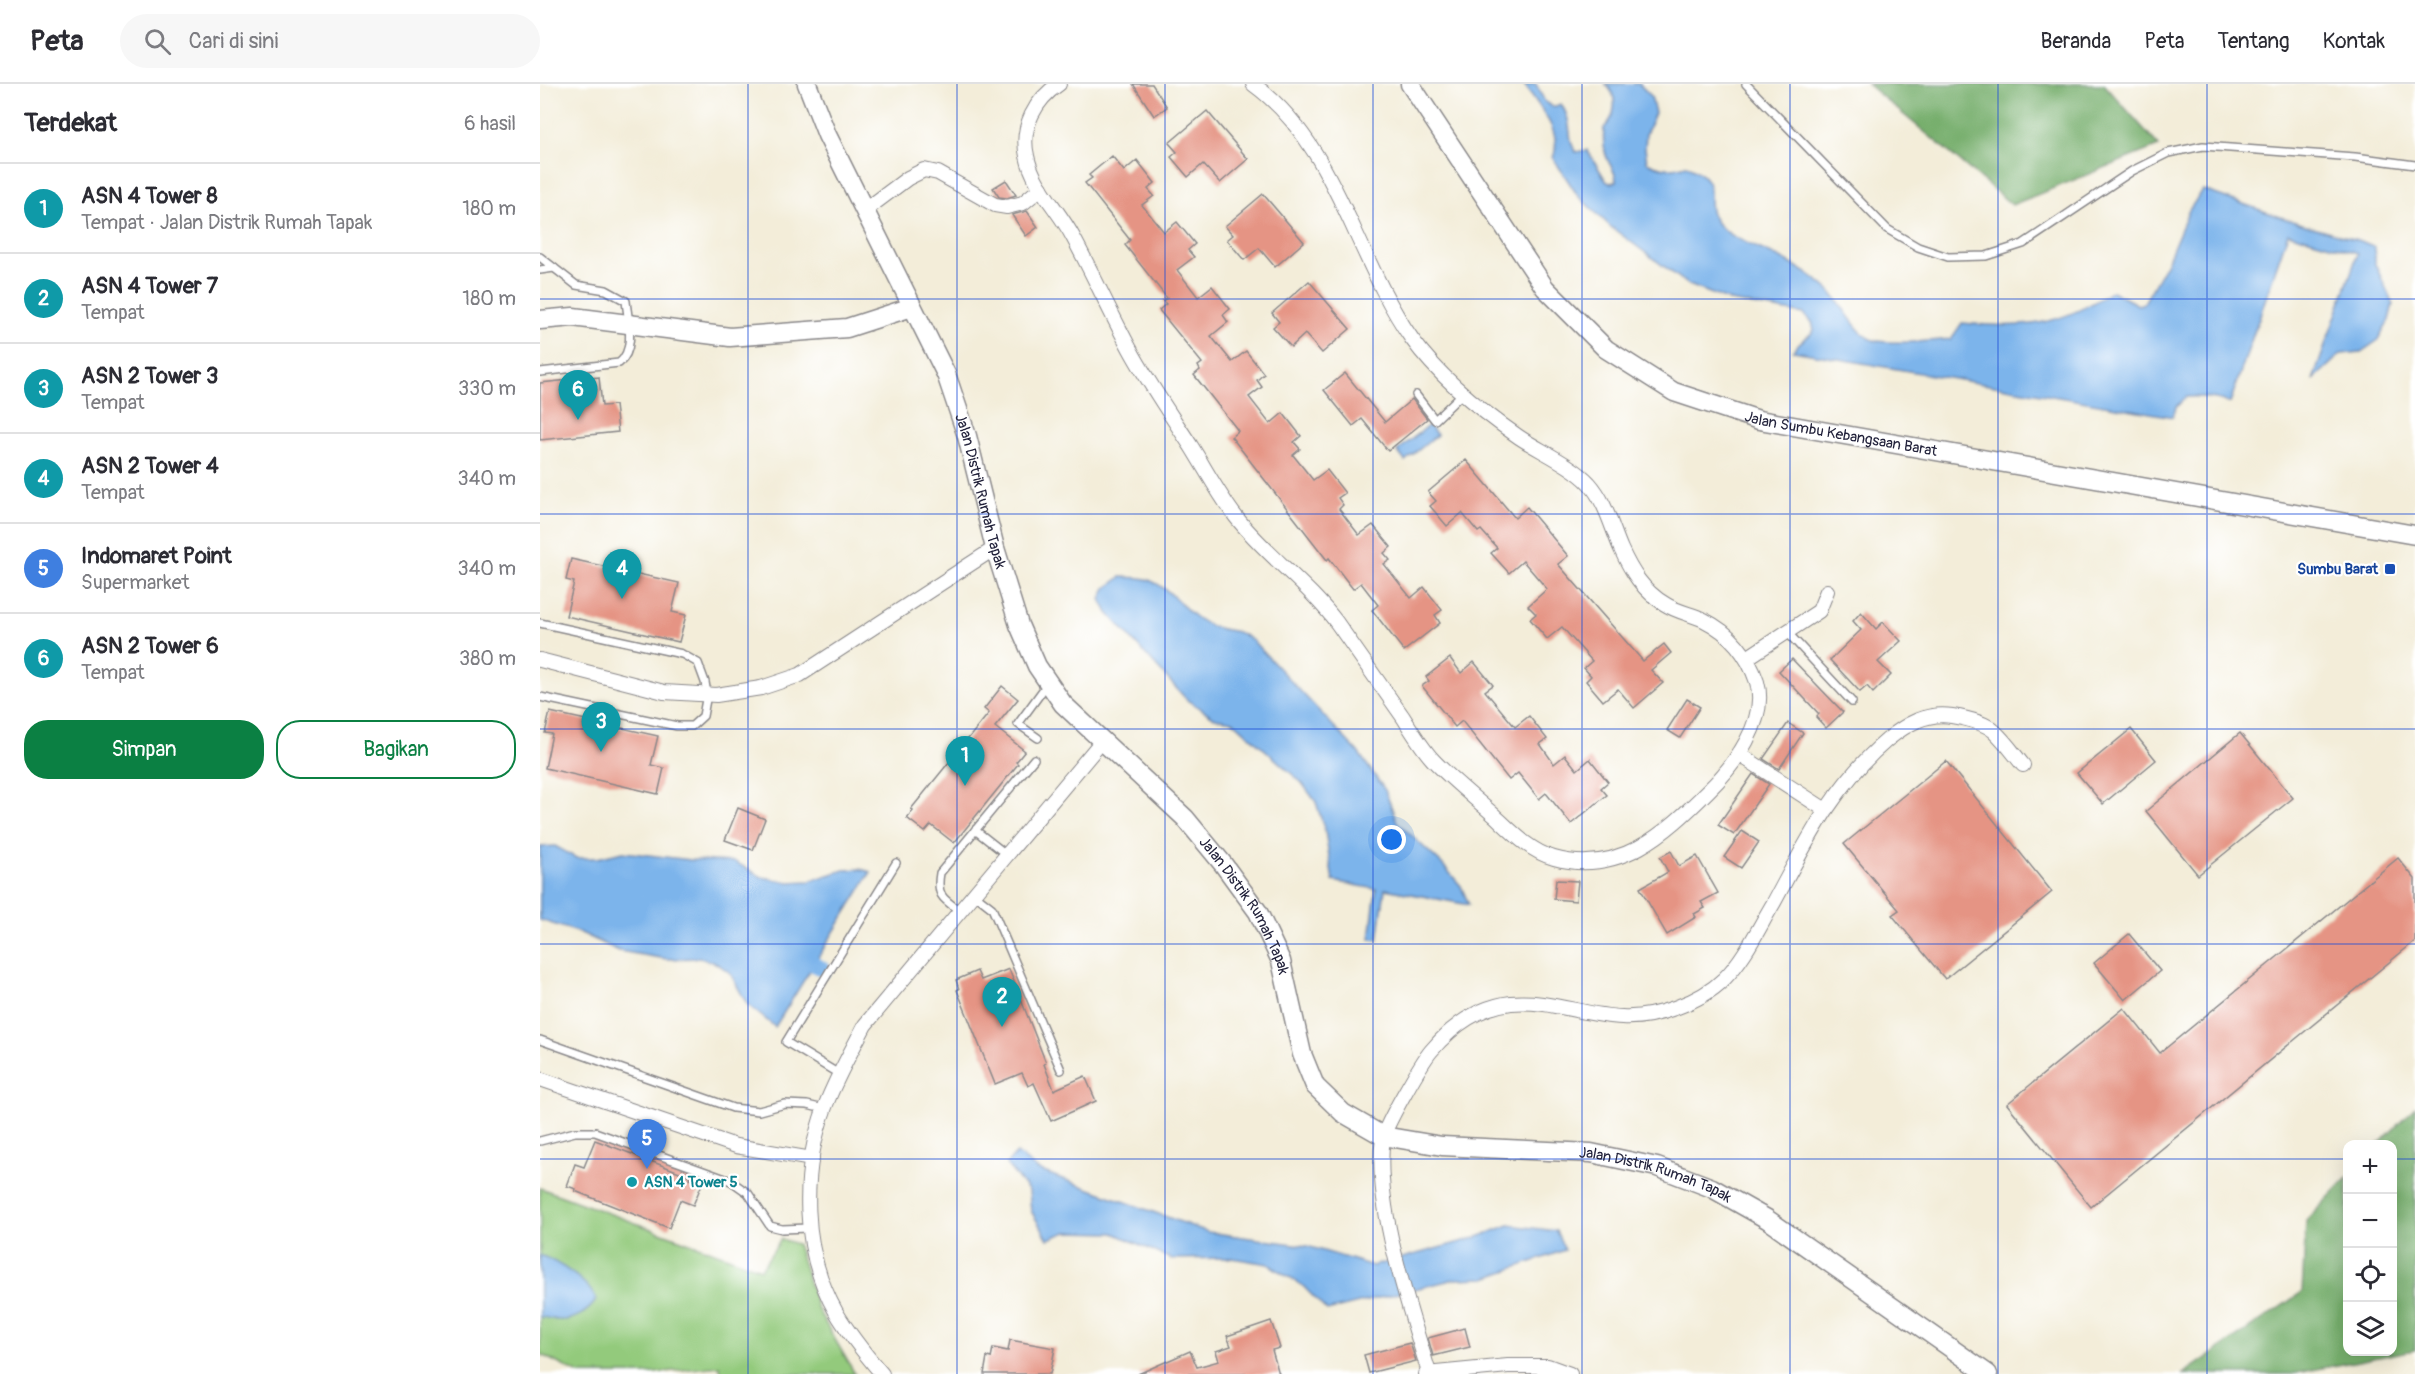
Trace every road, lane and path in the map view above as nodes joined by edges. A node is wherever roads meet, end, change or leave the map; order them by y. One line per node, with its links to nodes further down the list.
1 (807, 84): 8 (street, Jalan Distrik Rumah Tapak)
2 (1059, 84): 7 (street)
3 (1252, 84): 16 (street)
4 (1410, 84): 18 (street, Jalan Sumbu Kebangsaan Barat)
5 (1746, 84): 6 (lane)
6 (2415, 165)
7 (1041, 188): 8 (street); 31 (street)
8 (864, 211): 12 (street, Jalan Distrik Rumah Tapak)
9 (540, 257): 10 (lane)
10 (554, 268): 11 (lane); 14 (lane)
11 (540, 270)
12 (912, 307): 14 (street); 19 (street, Jalan Distrik Rumah Tapak)
13 (540, 320): 14 (street)
14 (629, 324): 15 (lane)
15 (540, 372)
16 (1463, 393): 17 (lane); 23 (street)
17 (1416, 395)
18 (2415, 535)
19 (995, 548): 25 (street, Jalan Distrik Rumah Tapak); 26 (street)
20 (1827, 591): 22 (street)
21 (540, 624): 26 (lane)
22 (1787, 632): 23 (street); 28 (lane)
23 (1747, 658): 31 (street)
24 (540, 660): 26 (street)
25 (1049, 683): 29 (lane); 30 (street, Jalan Distrik Rumah Tapak)
26 (707, 694): 27 (lane)
27 (540, 697)
28 (1852, 702)
29 (1038, 738)
30 (1102, 741): 36 (street); 45 (street, Jalan Distrik Rumah Tapak)
31 (1739, 754): 34 (street)
32 (1034, 759): 35 (lane)
33 (2023, 765): 34 (street)
34 (1824, 809): 45 (street)
35 (975, 830): 36 (lane); 39 (lane)
36 (1007, 855): 38 (street)
37 (896, 863): 42 (lane)
38 (974, 894): 39 (street); 41 (lane)
39 (960, 911): 42 (street)
40 (540, 1040): 44 (lane)
41 (1061, 1070)
42 (839, 1074): 44 (street)
43 (540, 1078): 47 (street)
44 (824, 1110): 47 (street)
45 (1383, 1136): 49 (street); 52 (street, Jalan Distrik Rumah Tapak)
46 (540, 1141): 48 (lane)
47 (812, 1159): 48 (street)
48 (809, 1228): 50 (street)
49 (1428, 1373): 51 (street)
50 (882, 1374)
51 (1570, 1374)
52 (1988, 1374)

